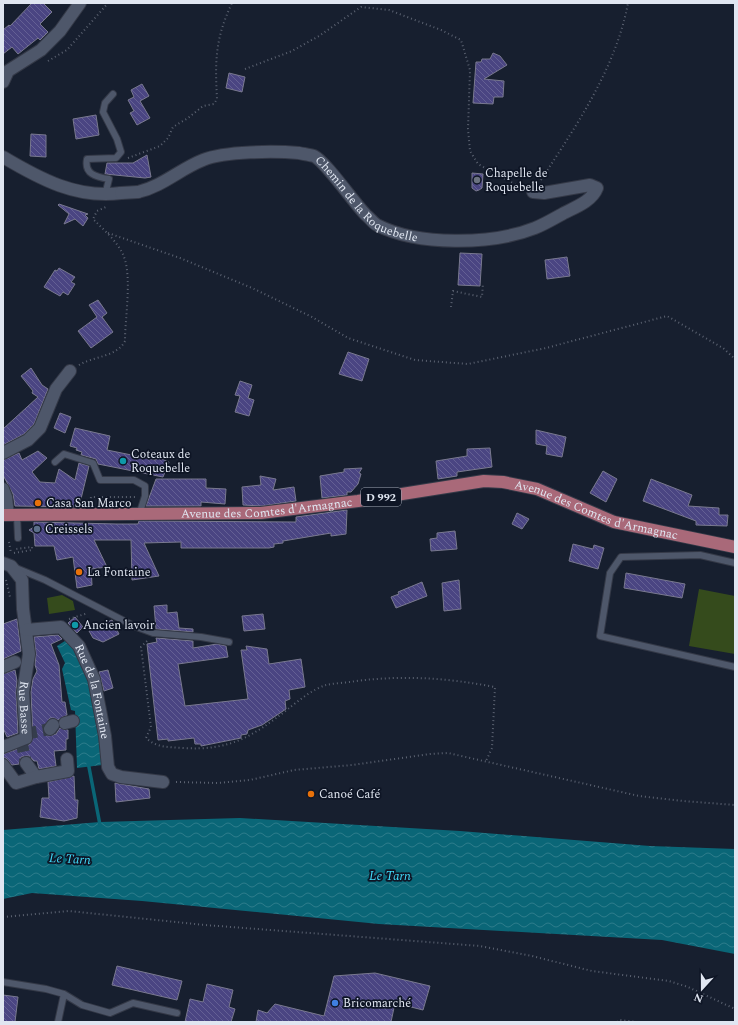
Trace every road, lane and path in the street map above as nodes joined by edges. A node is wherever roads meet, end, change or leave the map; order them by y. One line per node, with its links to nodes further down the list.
1 (80, 3): 5 (street)
2 (232, 3): 8 (path)
3 (628, 3): 9 (path)
4 (245, 69): 9 (path)
5 (3, 82)
6 (113, 94): 8 (lane)
7 (3, 157): 10 (street, Chemin de la Roquebelle)
8 (116, 158): 10 (lane)
9 (533, 192): 10 (street, Chemin de la Roquebelle, bridge)
10 (106, 200): 11 (path)
11 (108, 233): 14 (path); 15 (path)
12 (483, 283): 13 (path)
13 (452, 307)
14 (735, 359)
15 (70, 371): 16 (street)
16 (3, 453)
17 (55, 462): 22 (lane)
18 (3, 489): 21 (street)
19 (135, 497): 20 (path)
20 (89, 509)
21 (9, 515): 22 (main road, Avenue des Comtes d'Armagnac / D 992); 23 (lane)
22 (138, 515): 25 (main road, Avenue des Comtes d'Armagnac / D 992)
23 (18, 538)
24 (9, 542): 26 (path)
25 (735, 547)
26 (12, 552)
27 (735, 563): 37 (lane)
28 (6, 568): 29 (path); 30 (lane); 32 (street)
29 (11, 602)
30 (102, 608): 31 (path); 33 (lane)
31 (61, 627): 32 (street); 44 (street, Rue de la Fontaine)
32 (26, 630): 38 (street, Rue Basse)
33 (153, 633): 34 (lane); 40 (path)
34 (229, 642)
35 (9, 662): 36 (street)
36 (3, 667)
37 (735, 667)
38 (3, 747)
39 (67, 759): 43 (street)
40 (486, 761): 44 (path); 45 (path)
41 (26, 763): 43 (street)
42 (3, 765): 43 (street)
43 (36, 777)
44 (163, 782)
45 (735, 805)
46 (3, 917): 49 (path)
47 (3, 982): 48 (lane)
48 (64, 994): 50 (lane); 51 (lane)
49 (735, 1009)
50 (177, 1013)
51 (58, 1022)
52 (617, 1022): 53 (path)
53 (637, 1022)

